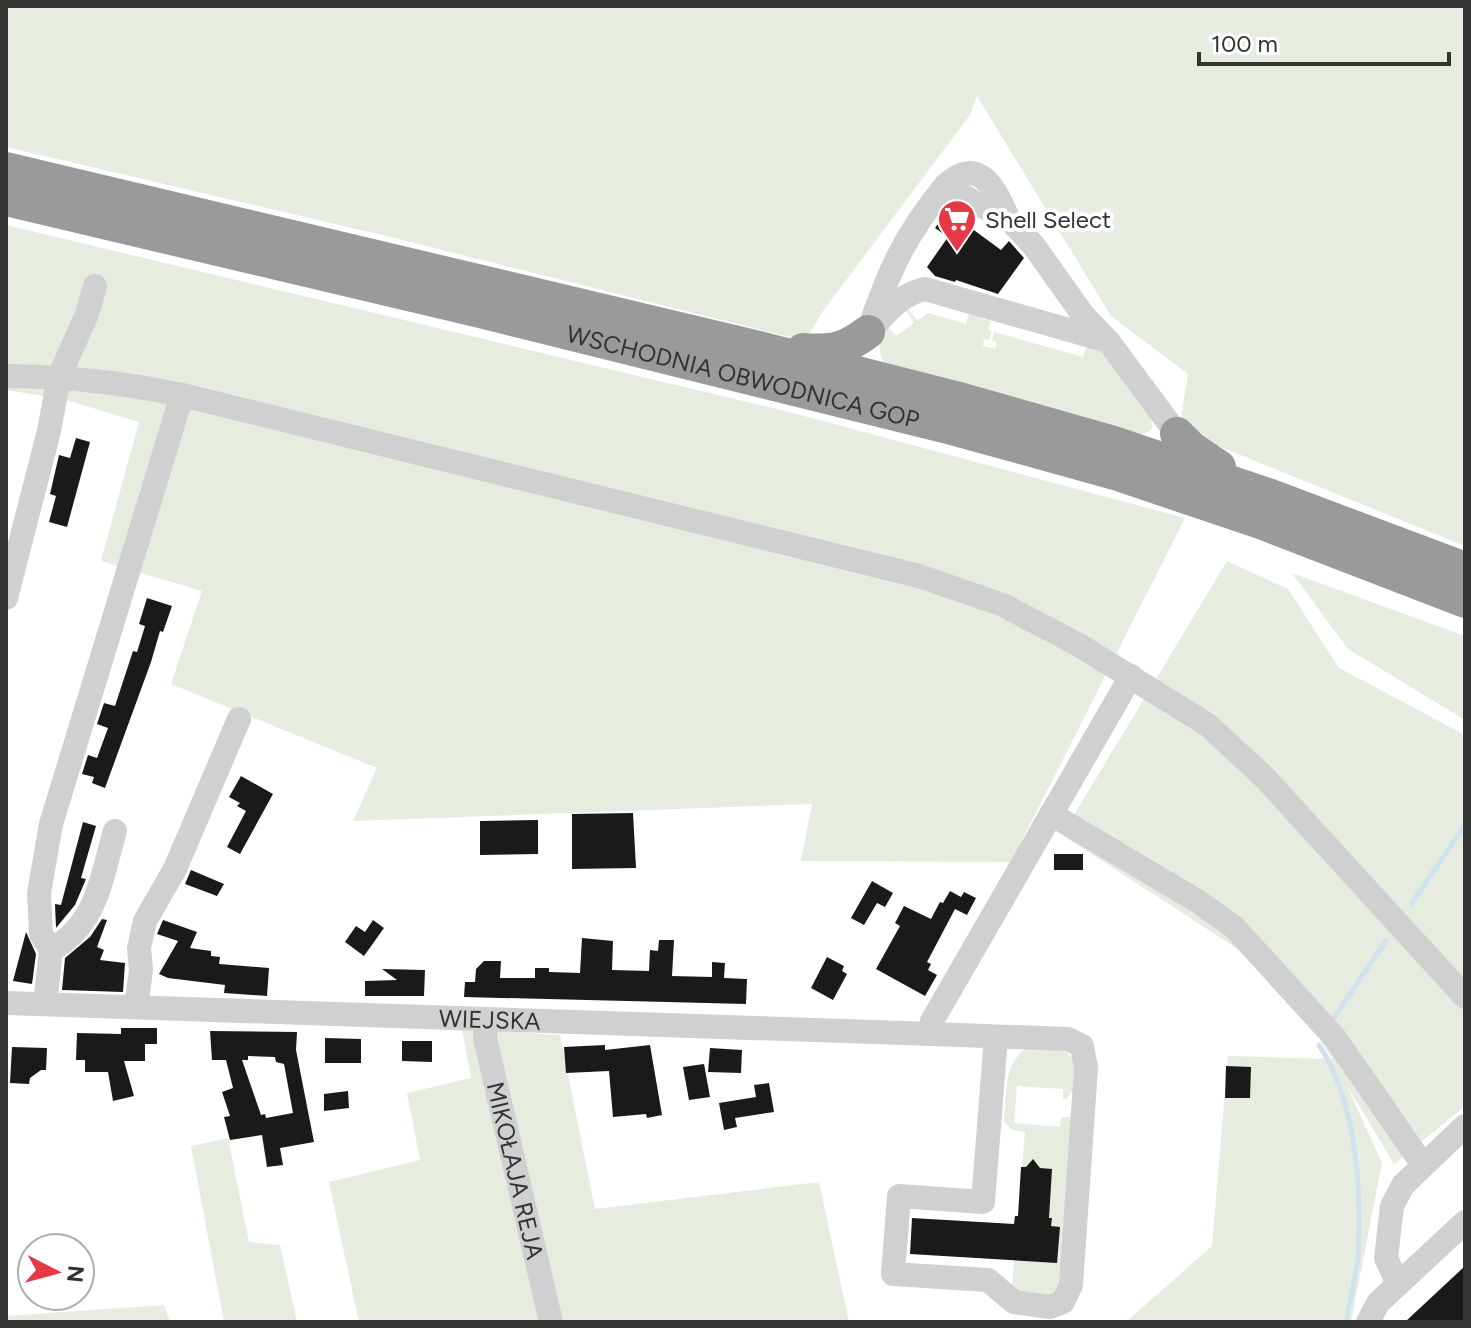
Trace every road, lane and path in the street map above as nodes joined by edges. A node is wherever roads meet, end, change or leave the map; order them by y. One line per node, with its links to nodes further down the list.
1 (6, 169): 6 (highway, WSCHODNIA OBWODNICA GOP)
2 (6, 199): 14 (highway, WSCHODNIA OBWODNICA GOP)
3 (95, 286): 8 (street)
4 (868, 332): 5 (street); 5 (street); 6 (highway)
5 (1108, 341): 10 (street)
6 (755, 347): 11 (highway, WSCHODNIA OBWODNICA GOP)
7 (6, 376): 8 (street)
8 (59, 377): 9 (street); 13 (street)
9 (182, 395): 15 (street); 19 (street)
10 (1177, 434): 11 (highway)
11 (1268, 495): 12 (highway, WSCHODNIA OBWODNICA GOP)
12 (1465, 569)
13 (6, 598)
14 (1465, 601)
15 (1131, 676): 17 (street); 20 (street)
16 (239, 719): 23 (street)
17 (1051, 814): 25 (street); 28 (street)
18 (115, 831): 19 (street)
19 (51, 950): 22 (street)
20 (1465, 997)
21 (6, 1003): 22 (street, WIEJSKA)
22 (45, 1004): 23 (street, WIEJSKA)
23 (136, 1007): 24 (street, WIEJSKA)
24 (486, 1020): 25 (street, WIEJSKA); 31 (street, MIKOŁAJA REJA)
25 (932, 1034): 26 (street, WIEJSKA)
26 (985, 1036): 26 (street, WIEJSKA)
27 (1465, 1126): 28 (street)
28 (1423, 1165): 30 (street)
29 (1465, 1222): 30 (street)
30 (1398, 1284): 32 (street)
31 (551, 1322)
32 (1368, 1322)

